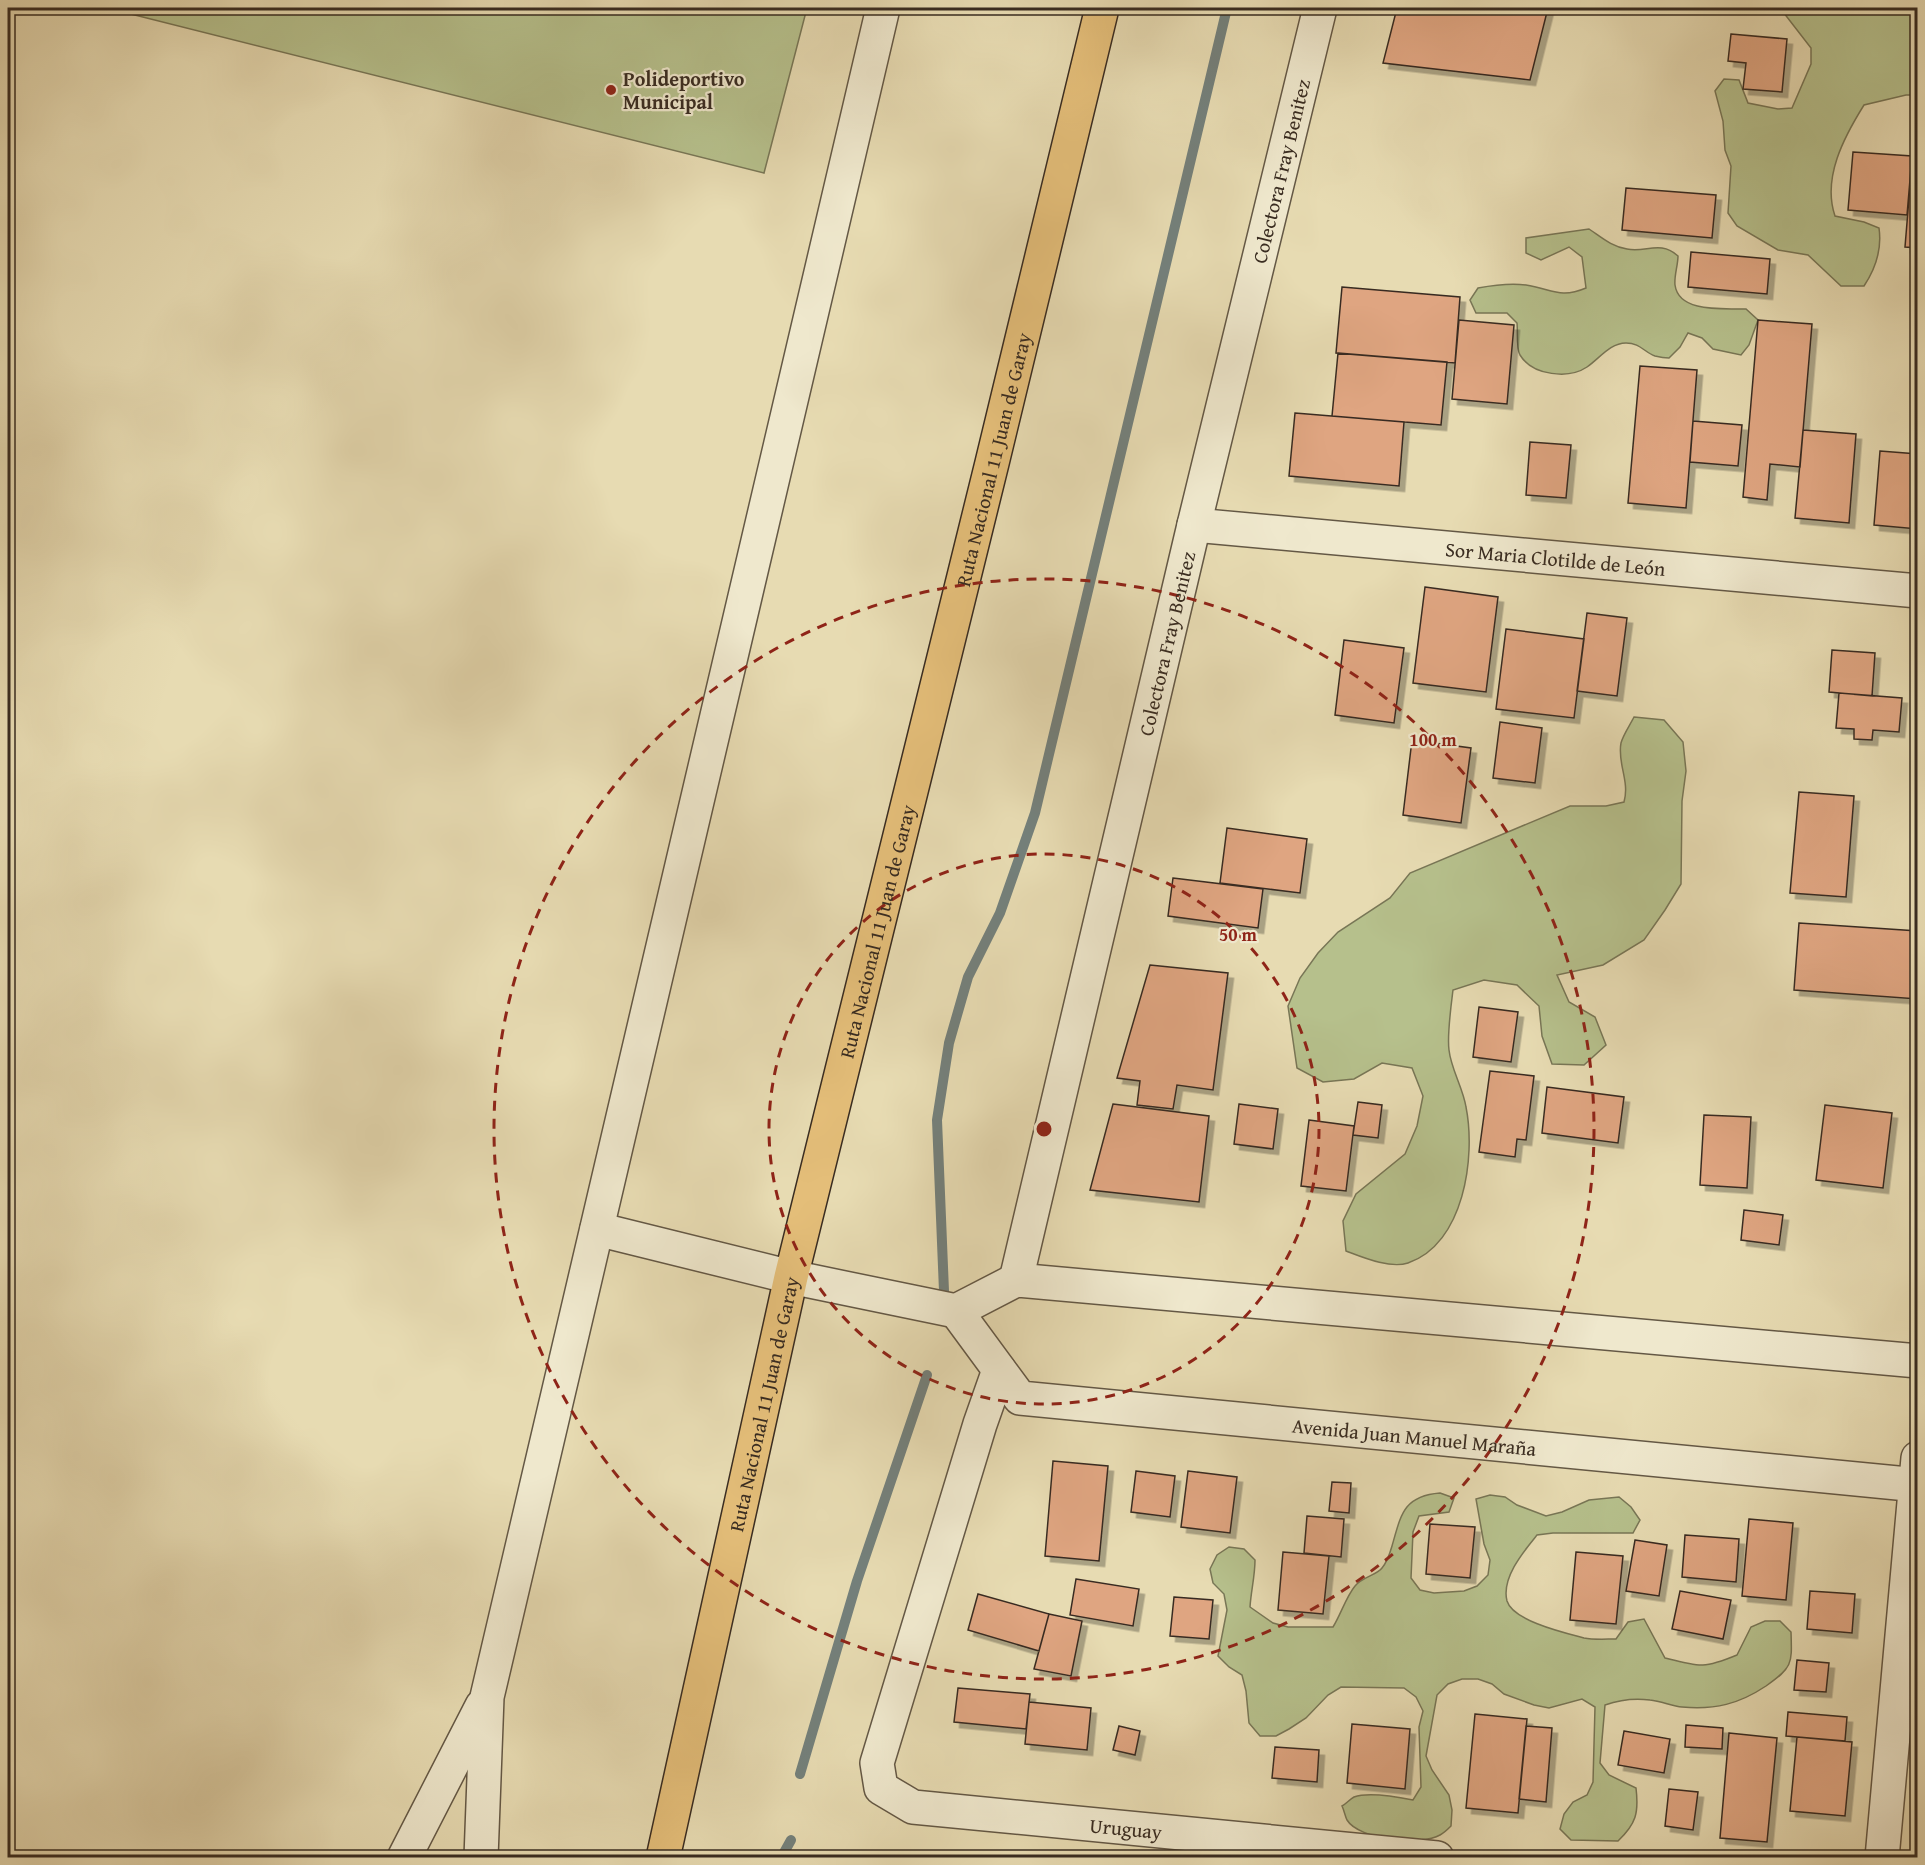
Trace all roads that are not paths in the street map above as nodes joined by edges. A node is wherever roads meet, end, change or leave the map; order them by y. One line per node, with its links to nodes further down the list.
1 (883, 8): 6 (street)
2 (1102, 8): 7 (highway, Ruta Nacional 11 Juan de Garay)
3 (1320, 8): 4 (street, Colectora Fray Benitez)
4 (1194, 525): 5 (street, Sor Maria Clotilde de León); 8 (street, Colectora Fray Benitez)
5 (1917, 591)
6 (597, 1229): 7 (street); 13 (street)
7 (791, 1277): 9 (street); 17 (highway, Ruta Nacional 11 Juan de Garay)
8 (1016, 1280): 9 (street); 10 (street)
9 (956, 1311): 11 (street, Avenida Juan Manuel Maraña)
10 (1917, 1361)
11 (999, 1370): 12 (street, Avenida Juan Manuel Maraña); 14 (street, Uruguay)
12 (1917, 1476): 19 (street)
13 (487, 1697): 15 (street); 16 (street)
14 (1234, 1848): 18 (street, Uruguay)
15 (404, 1857)
16 (481, 1857)
17 (663, 1857)
18 (1437, 1857)
19 (1882, 1857)

